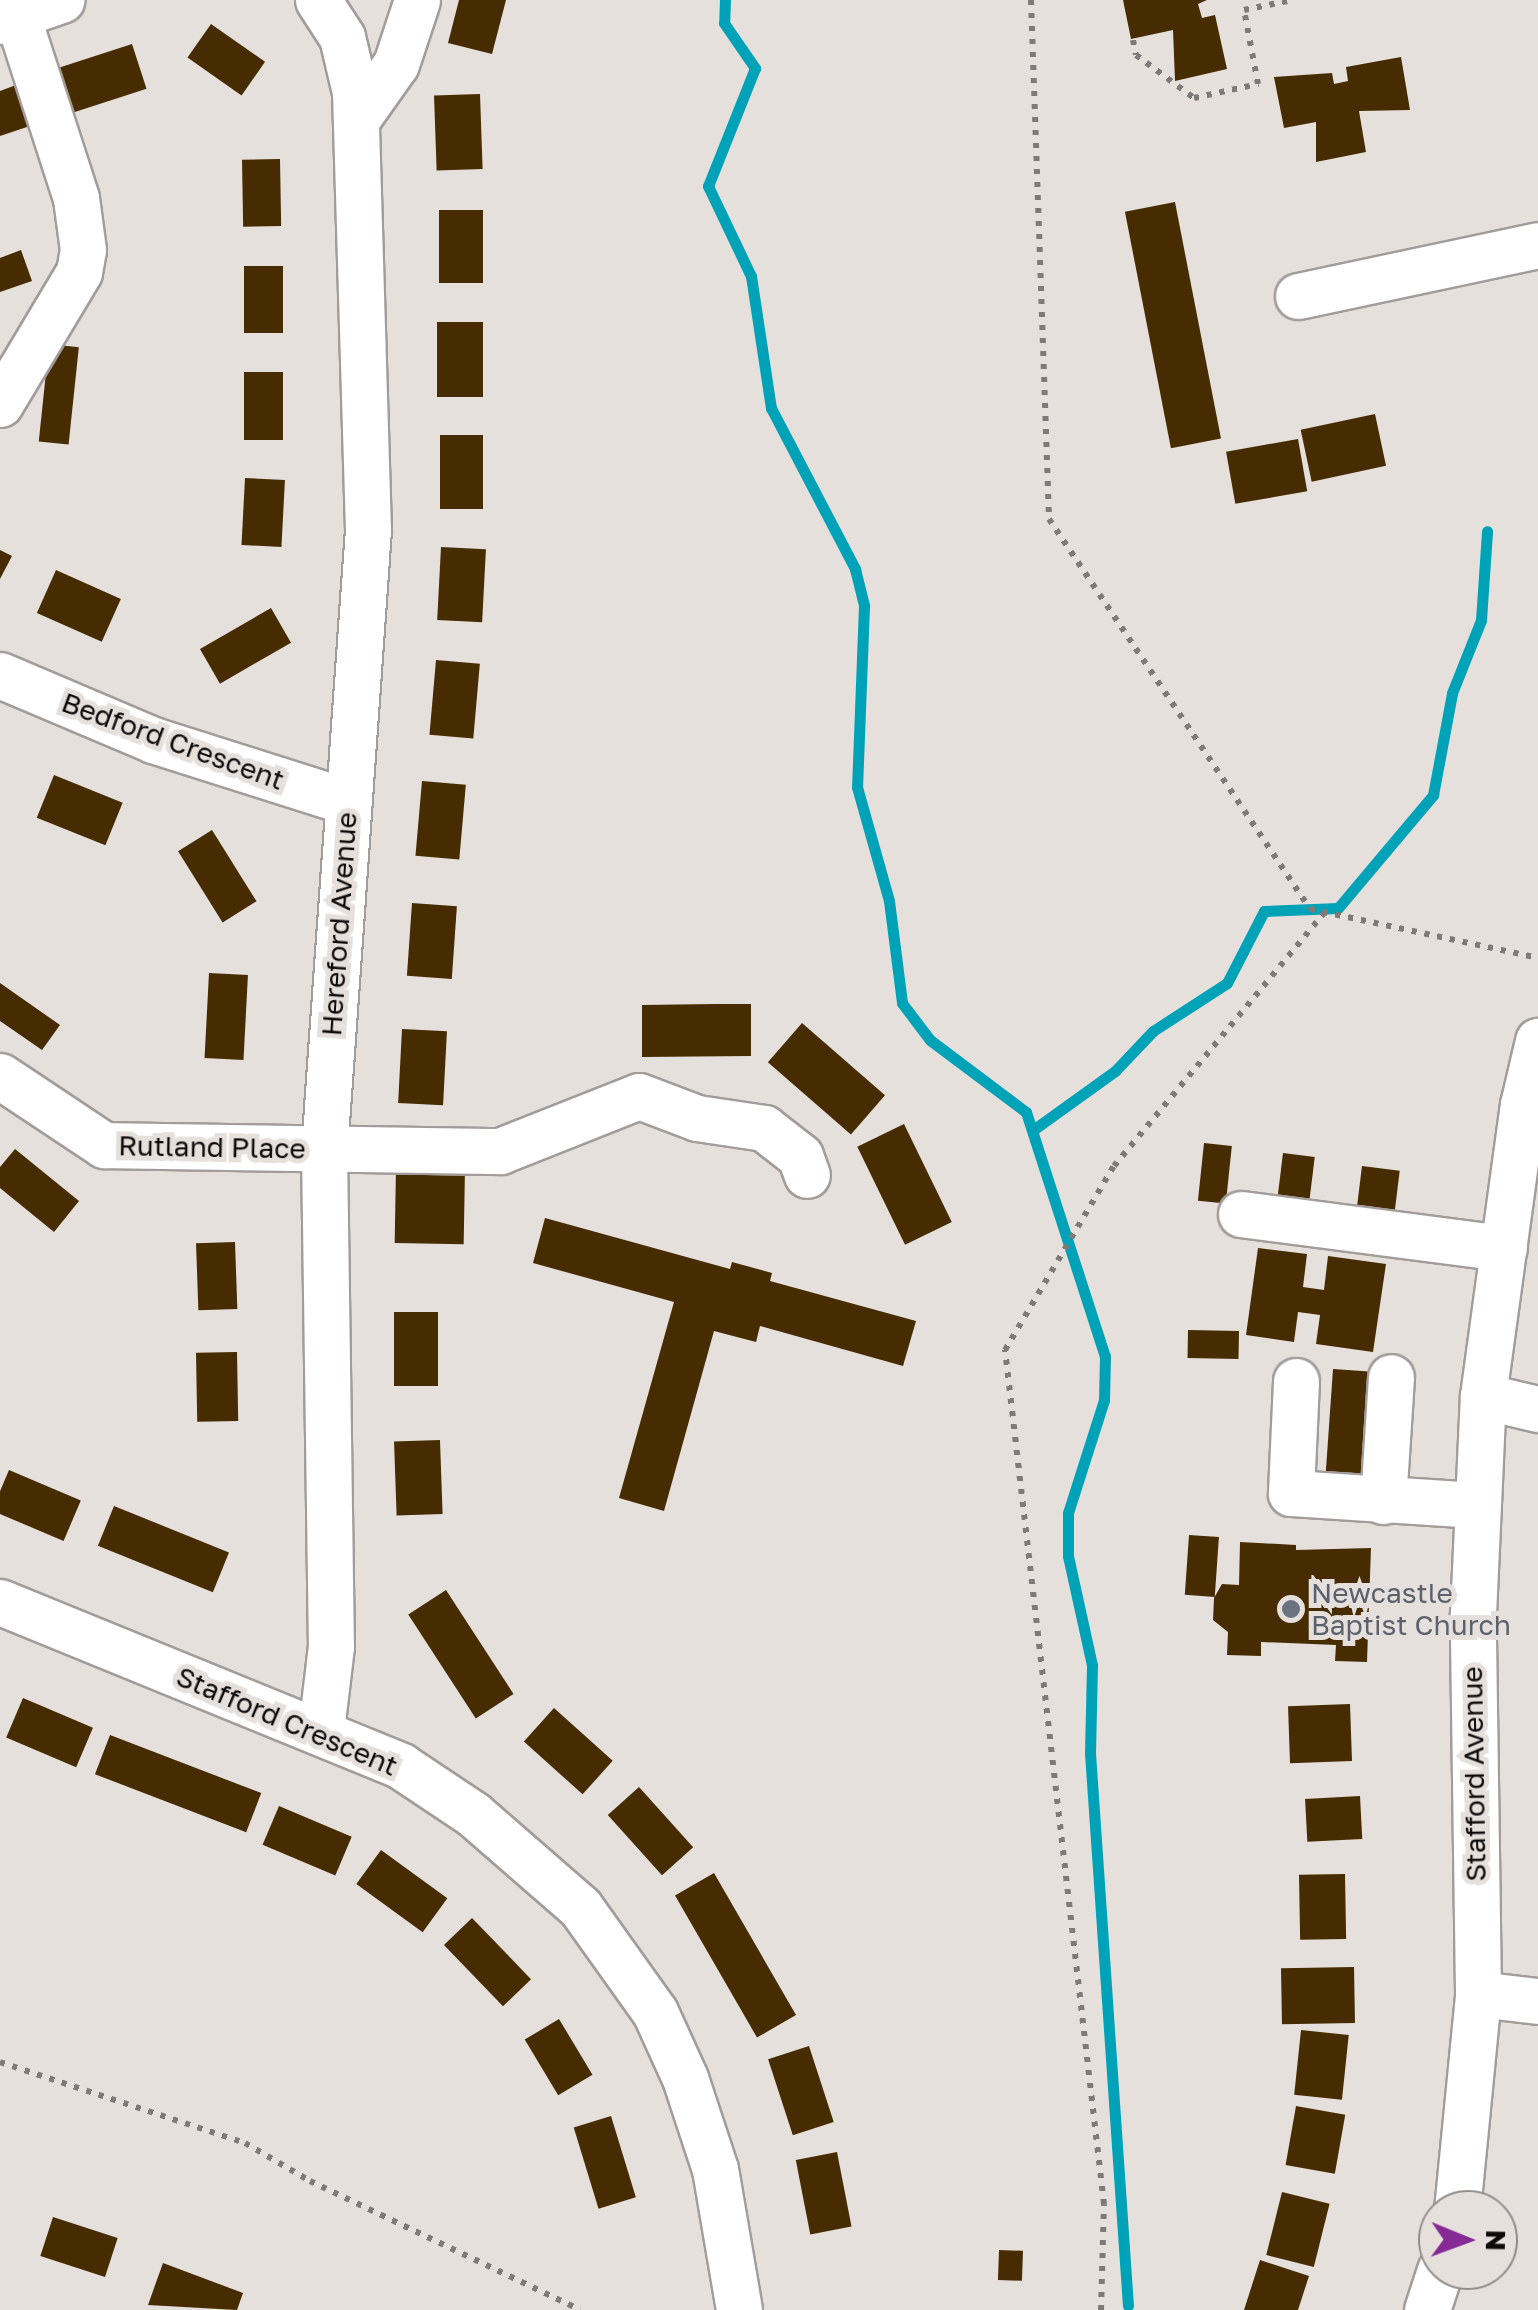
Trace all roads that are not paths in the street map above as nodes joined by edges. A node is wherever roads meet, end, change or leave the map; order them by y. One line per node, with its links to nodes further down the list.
1 (61, 0): 4 (street)
2 (318, 0): 5 (street, Hereford Avenue)
3 (417, 0): 5 (street)
4 (9, 18): 8 (street)
5 (356, 119): 10 (street, Hereford Avenue)
6 (1538, 245): 7 (street)
7 (1298, 296)
8 (0, 404)
9 (0, 675): 10 (street, Bedford Crescent)
10 (348, 802): 13 (street, Hereford Avenue)
11 (1538, 1041): 16 (street, Stafford Avenue)
12 (0, 1076): 13 (street, Rutland Place)
13 (324, 1150): 14 (street, Rutland Place); 24 (street, Hereford Avenue)
14 (807, 1175)
15 (1242, 1214): 16 (street)
16 (1504, 1248): 19 (street, Stafford Avenue)
17 (1391, 1376): 21 (street)
18 (1296, 1382): 21 (street)
19 (1484, 1396): 20 (street); 22 (street, Stafford Avenue)
20 (1538, 1409)
21 (1383, 1501): 22 (street)
22 (1477, 1505): 25 (street, Stafford Avenue)
23 (0, 1602): 24 (street, Stafford Crescent)
24 (322, 1730): 28 (street, Stafford Crescent)
25 (1478, 1994): 26 (street); 27 (street, Stafford Avenue)
26 (1538, 2000)
27 (1459, 2190)
28 (739, 2310)

